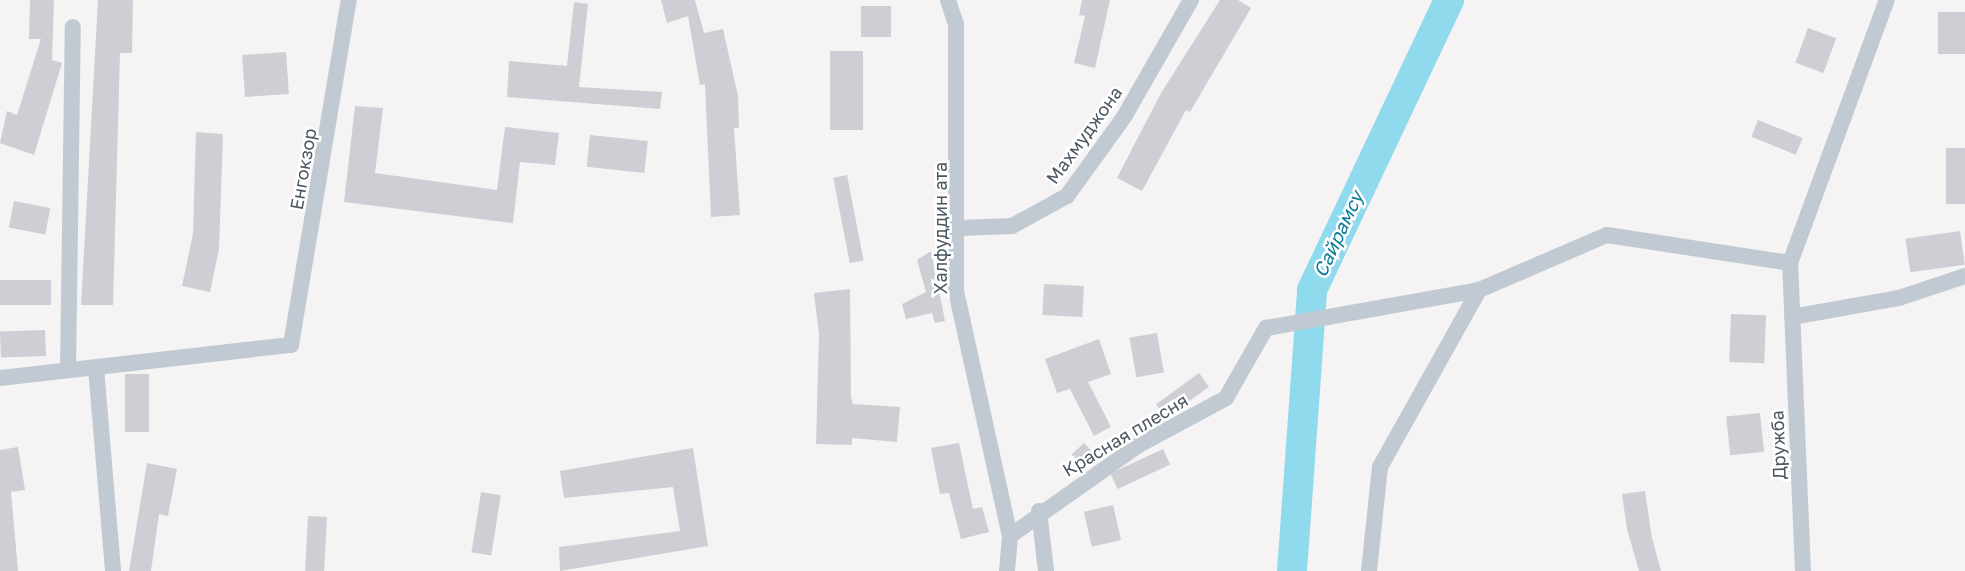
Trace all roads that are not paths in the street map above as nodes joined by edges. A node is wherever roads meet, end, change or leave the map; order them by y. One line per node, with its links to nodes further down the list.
1 (349, 0): 11 (street, Енгокзор)
2 (948, 0): 6 (street, Халфуддин ата)
3 (1191, 0): 6 (street, Махмуджона)
4 (1887, 0): 7 (street)
5 (73, 27): 12 (street)
6 (960, 228): 15 (street, Халфуддин ата)
7 (1790, 263): 9 (street); 10 (street, Дружба)
8 (1965, 276): 10 (street)
9 (1479, 290): 14 (street, Красная плесня); 19 (street)
10 (1793, 317): 20 (street, Дружба)
11 (96, 368): 12 (street); 16 (street)
12 (68, 370): 13 (street)
13 (0, 378)
14 (1039, 511): 15 (street, Красная плесня); 18 (street)
15 (1010, 536): 17 (street)
16 (113, 571)
17 (1007, 571)
18 (1046, 571)
19 (1369, 571)
20 (1803, 571)

